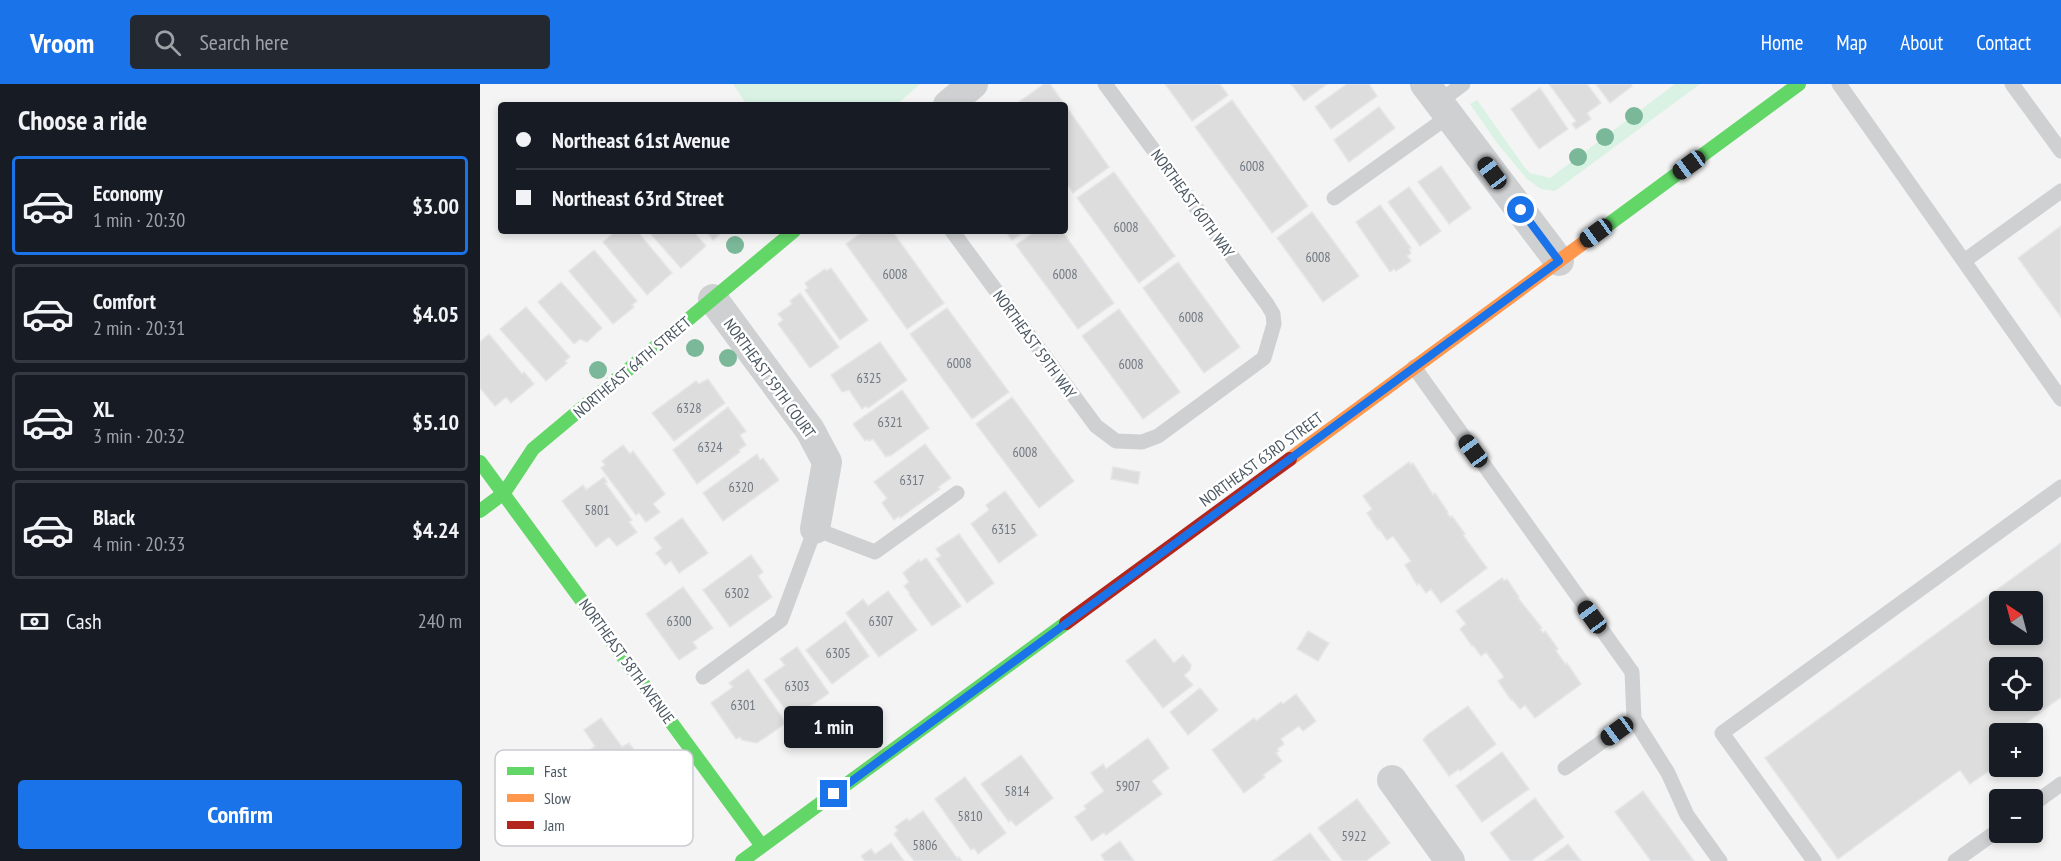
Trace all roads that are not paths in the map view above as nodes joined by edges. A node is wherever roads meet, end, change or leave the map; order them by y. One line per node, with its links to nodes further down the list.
1 (973, 84): 8 (street)
2 (1105, 84): 19 (lane, NORTHEAST 60TH WAY)
3 (1463, 84): 7 (lane)
4 (1799, 84): 14 (main road, NORTHEAST 63RD STREET)
5 (1839, 84): 15 (lane)
6 (2012, 84): 9 (lane)
7 (1437, 101): 11 (lane); 14 (street)
8 (952, 102)
9 (2061, 151)
10 (2061, 191): 15 (lane)
11 (1334, 198)
12 (790, 234): 16 (main road, NORTHEAST 64TH STREET)
13 (954, 234): 19 (lane, NORTHEAST 59TH WAY)
14 (1559, 261): 17 (main road, NORTHEAST 63RD STREET)
15 (1964, 261): 18 (lane)
16 (713, 299): 22 (main road, NORTHEAST 64TH STREET); 25 (street, NORTHEAST 59TH COURT)
17 (1414, 368): 27 (lane); 35 (main road, NORTHEAST 63RD STREET)
18 (2061, 399)
19 (1129, 441)
20 (480, 462): 22 (main road, NORTHEAST 58TH AVENUE)
21 (2061, 487): 38 (lane)
22 (504, 493): 24 (main road, NORTHEAST 64TH STREET); 28 (main road, NORTHEAST 58TH AVENUE)
23 (957, 493): 25 (lane)
24 (480, 511)
25 (815, 529): 26 (lane)
26 (703, 677)
27 (1634, 719): 30 (lane); 37 (lane)
28 (684, 750)
29 (693, 763): 35 (main road, NORTHEAST 58TH AVENUE)
30 (1565, 768)
31 (1392, 780): 36 (street)
32 (2061, 784): 33 (lane)
33 (2043, 797)
34 (1989, 837): 39 (lane)
35 (758, 856)
36 (1448, 860)
37 (1720, 861)
38 (1814, 861)
39 (1955, 861)

